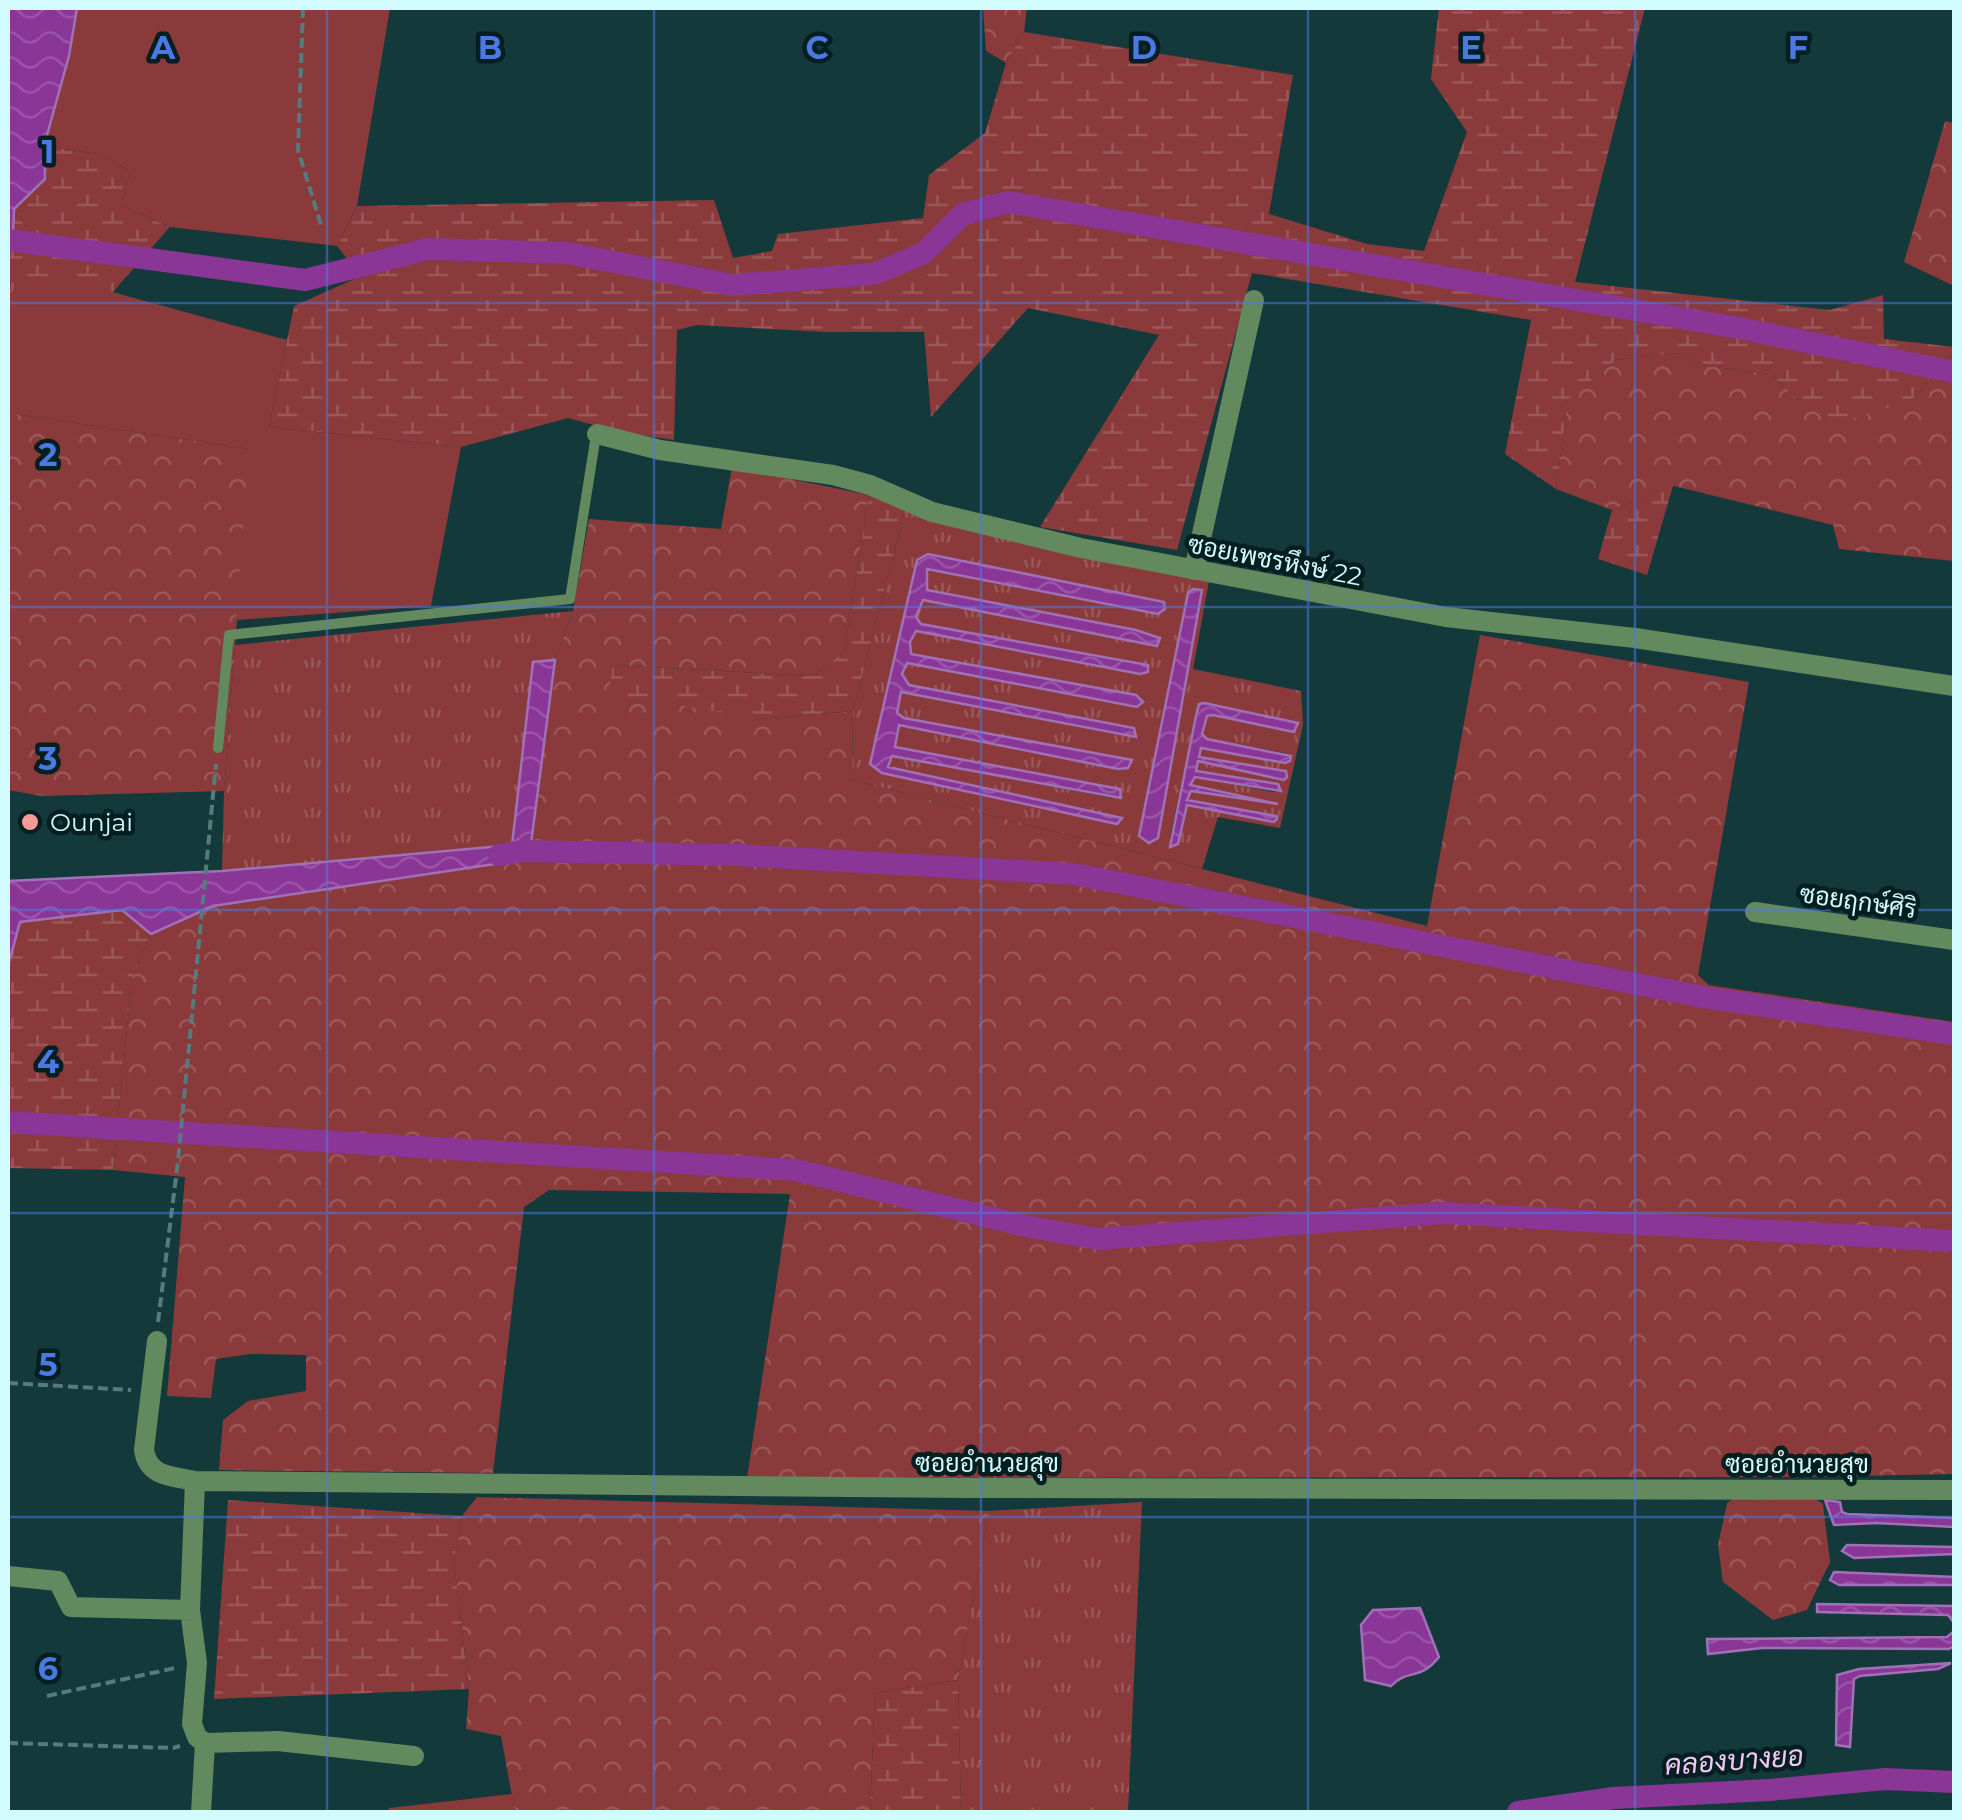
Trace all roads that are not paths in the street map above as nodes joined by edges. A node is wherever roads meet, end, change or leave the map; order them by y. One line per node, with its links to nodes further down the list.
1 (1254, 300): 3 (street)
2 (596, 434): 3 (street, ซอยเพชรหึงษ์ 22); 5 (lane)
3 (1194, 570): 4 (street, ซอยเพชรหึงษ์ 22)
4 (1954, 686)
5 (218, 748)
6 (1755, 912): 7 (street, ซอยฤกษ์ศิริ)
7 (1954, 940)
8 (157, 1342): 9 (street, ซอยอำนวยสุข)
9 (195, 1481): 10 (street, ซอยอำนวยสุข); 12 (street)
10 (1954, 1490)
11 (8, 1576): 12 (street)
12 (190, 1610): 13 (street)
13 (201, 1740): 14 (street); 15 (street)
14 (414, 1756)
15 (202, 1812)

